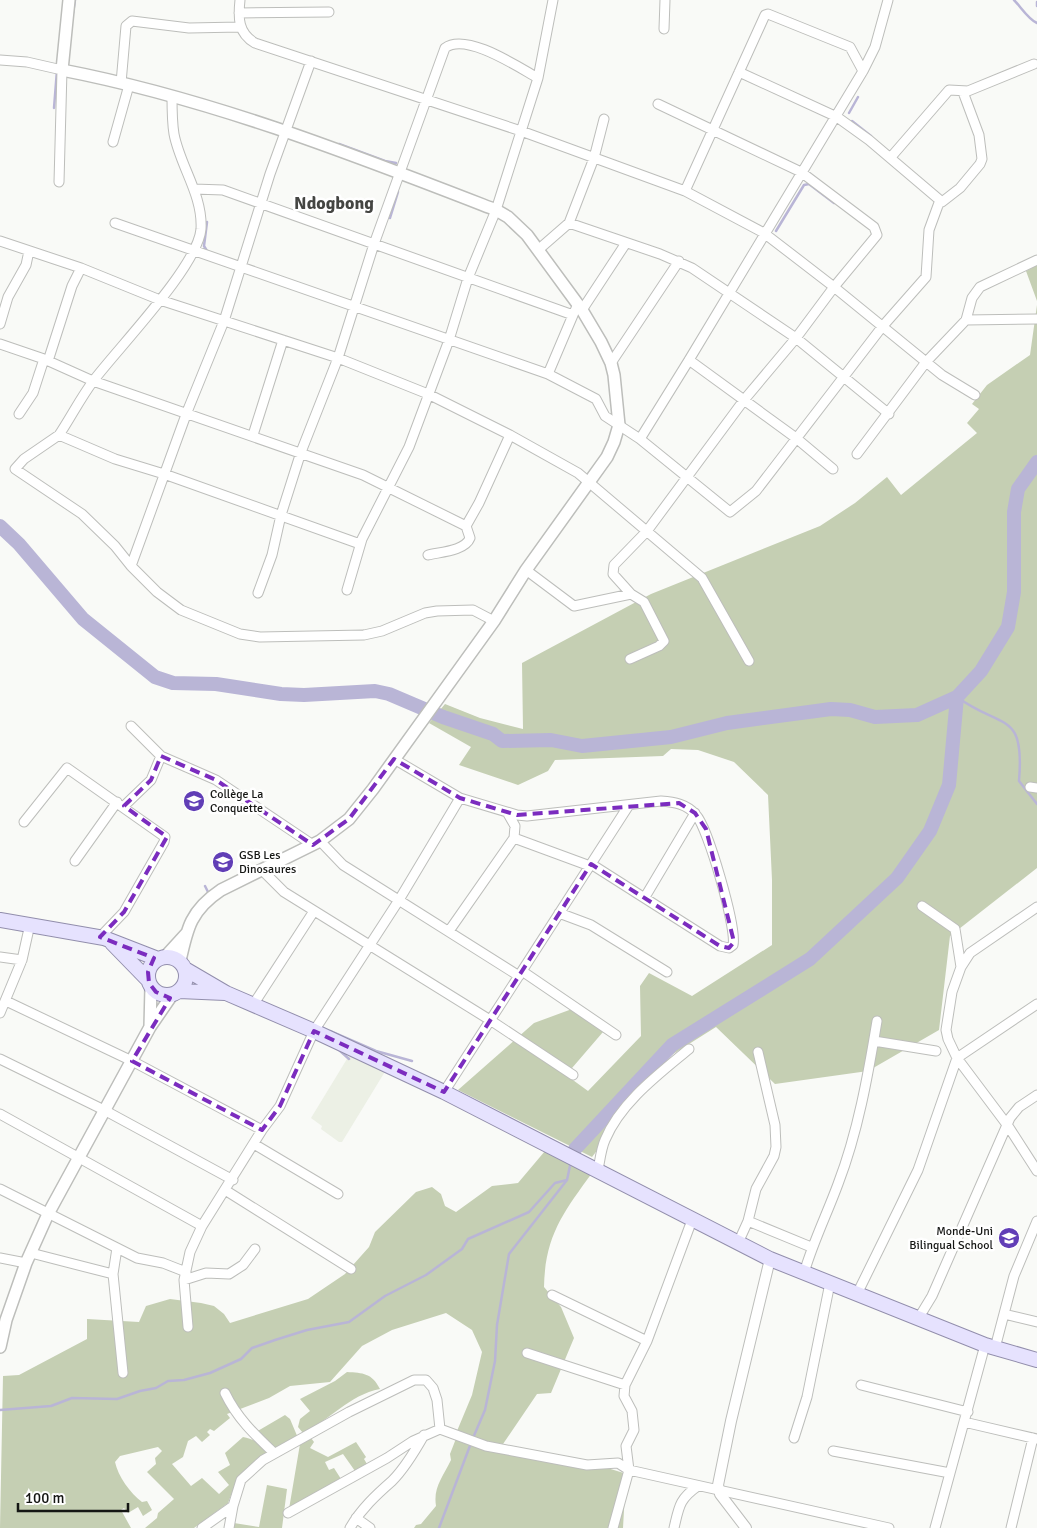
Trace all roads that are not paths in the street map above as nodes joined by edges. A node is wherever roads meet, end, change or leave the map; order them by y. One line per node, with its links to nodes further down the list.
1 (69, 0): 13 (main road)
2 (240, 0): 7 (street)
3 (553, 0): 16 (street)
4 (666, 0): 9 (street)
5 (888, 0): 14 (street)
6 (329, 12): 7 (street)
7 (239, 13): 8 (street)
8 (240, 27): 11 (street); 17 (street)
9 (664, 30)
10 (0, 60): 13 (street)
11 (310, 61): 20 (street); 24 (street)
12 (1034, 64): 18 (street)
13 (62, 70): 17 (main road); 32 (street)
14 (862, 71): 15 (street); 22 (street)
15 (739, 72): 22 (street); 26 (street)
16 (538, 78): 20 (street); 25 (street)
17 (125, 84): 19 (main road); 27 (street)
18 (964, 92): 28 (street); 35 (street)
19 (172, 96): 24 (main road); 33 (street)
20 (425, 98): 25 (street); 31 (street)
21 (658, 104): 26 (street)
22 (837, 117): 28 (street); 30 (street)
23 (604, 119): 29 (street)
24 (286, 131): 31 (main road); 36 (street)
25 (521, 131): 29 (street); 37 (street)
26 (712, 131): 30 (street); 34 (street)
27 (113, 142)
28 (891, 157): 35 (street)
29 (594, 158): 34 (street); 39 (street)
30 (800, 172): 40 (street); 52 (street)
31 (400, 174): 37 (main road); 43 (street)
32 (59, 182)
33 (194, 189): 36 (street); 44 (street)
34 (685, 191): 40 (street)
35 (940, 200): 61 (street)
36 (262, 204): 43 (street); 49 (street)
37 (496, 210): 45 (main road); 51 (street)
38 (115, 223): 44 (street)
39 (569, 224): 42 (street); 45 (street)
40 (764, 233): 52 (street); 53 (street)
41 (0, 241): 46 (street)
42 (626, 243): 48 (street); 56 (street)
43 (374, 244): 51 (street); 55 (street)
44 (195, 249): 49 (street); 54 (street)
45 (538, 250): 56 (main road)
46 (29, 251): 50 (street); 60 (street)
47 (1037, 260): 58 (street)
48 (679, 261): 53 (street); 70 (street)
49 (242, 266): 55 (street); 59 (street)
50 (80, 268): 54 (street); 67 (street)
51 (468, 278): 56 (street); 64 (street)
52 (834, 287): 61 (street); 62 (street)
53 (729, 293): 62 (street); 68 (street)
54 (160, 300): 59 (street); 73 (street)
55 (356, 306): 64 (street); 66 (street)
56 (578, 310): 70 (main road); 71 (street)
57 (1037, 319): 58 (street)
58 (966, 320): 69 (street)
59 (224, 321): 63 (street); 77 (street)
60 (0, 324)
61 (882, 327): 69 (street); 72 (street)
62 (796, 338): 72 (street); 76 (street)
63 (283, 340): 66 (street); 82 (street)
64 (449, 340): 71 (street); 74 (street)
65 (0, 344): 67 (street)
66 (338, 358): 74 (street); 86 (street)
67 (46, 360): 73 (street); 78 (street)
68 (690, 360): 76 (street); 85 (street)
69 (926, 362): 75 (street); 79 (street)
70 (611, 363): 80 (main road)
71 (548, 374): 80 (street)
72 (844, 377): 79 (street); 84 (street)
73 (94, 381): 77 (street); 81 (street)
74 (428, 394): 83 (street); 92 (street)
75 (975, 395)
76 (744, 400): 84 (street); 90 (street)
77 (187, 412): 82 (street); 89 (street)
78 (20, 414)
79 (889, 414): 87 (street)
80 (619, 425): 85 (street); 91 (main road)
81 (59, 435): 89 (street); 98 (street)
82 (253, 435): 86 (street)
83 (510, 435): 91 (street); 94 (street)
84 (796, 438): 88 (street); 90 (street)
85 (640, 439): 90 (street)
86 (301, 452): 92 (street); 93 (street)
87 (857, 454)
88 (833, 469)
89 (164, 474): 93 (street); 98 (street)
90 (687, 479): 95 (street)
91 (591, 482): 95 (street); 99 (main road)
92 (388, 487): 94 (street); 96 (street)
93 (281, 515): 96 (street); 101 (street)
94 (466, 526): 97 (street)
95 (647, 531): 102 (street); 105 (street)
96 (360, 544): 100 (street)
97 (428, 555)
98 (131, 566): 103 (street)
99 (526, 570): 102 (street); 103 (main road)
100 (347, 590)
101 (258, 593)
102 (631, 594): 104 (street)
103 (494, 621): 108 (main road)
104 (630, 658)
105 (749, 661)
106 (131, 726): 107 (street)
107 (161, 756): 110 (street); 116 (street)
108 (394, 759): 109 (street); 116 (main road)
109 (460, 798): 112 (street); 121 (street)
110 (121, 804): 114 (street); 117 (street); 130 (street)
111 (629, 805): 112 (street); 113 (street); 118 (street)
112 (507, 812): 115 (street)
113 (695, 814): 120 (street); 120 (street)
114 (24, 822)
115 (514, 838): 118 (street); 128 (street)
116 (316, 843): 119 (main road); 121 (street)
117 (75, 861)
118 (590, 865): 120 (street); 125 (street)
119 (263, 870): 124 (street); 129 (main road)
120 (645, 897)
121 (399, 900): 128 (street); 131 (street)
122 (922, 906): 136 (street)
123 (1037, 907): 136 (street)
124 (314, 912): 131 (street); 144 (street)
125 (559, 913): 137 (street); 138 (street)
126 (0, 920): 127 (main road)
127 (30, 924): 130 (main road); 134 (street)
128 (448, 931): 138 (street)
129 (186, 934): 133 (main road); 135 (main road)
130 (106, 940): 133 (main road); 139 (main road)
131 (368, 946): 146 (street); 149 (street)
132 (0, 956): 134 (street)
133 (161, 958): 135 (main road); 139 (main road)
134 (22, 960): 142 (street)
135 (183, 965): 140 (main road); 141 (main road)
136 (961, 967): 155 (street)
137 (667, 972)
138 (521, 974): 146 (street); 150 (street)
139 (149, 983): 140 (main road); 148 (main road)
140 (175, 993): 141 (main road); 148 (main road)
141 (226, 993): 144 (main road)
142 (6, 1001): 145 (street); 157 (street)
143 (1037, 1004): 155 (street)
144 (253, 1005): 149 (main road)
145 (0, 1013)
146 (490, 1020): 158 (street); 159 (street)
147 (877, 1021): 151 (street)
148 (150, 1027): 157 (main road)
149 (314, 1031): 159 (main road); 164 (street)
150 (616, 1034)
151 (874, 1041): 153 (street); 179 (street)
152 (689, 1048): 167 (street)
153 (936, 1050)
154 (758, 1052): 175 (street)
155 (957, 1058): 163 (street); 190 (street)
156 (0, 1059): 161 (street)
157 (132, 1061): 161 (main road); 164 (street)
158 (573, 1075)
159 (444, 1092): 167 (main road)
160 (1037, 1095): 163 (street)
161 (104, 1110): 166 (main road); 169 (street)
162 (0, 1114): 166 (street)
163 (1008, 1126): 168 (street); 193 (street)
164 (262, 1130): 165 (street)
165 (254, 1144): 169 (street); 172 (street)
166 (79, 1159): 173 (main road); 177 (street)
167 (598, 1170): 174 (main road)
168 (1037, 1171)
169 (232, 1180): 171 (street)
170 (0, 1189): 173 (street)
171 (225, 1190): 177 (street); 185 (street)
172 (338, 1194)
173 (48, 1214): 180 (street); 183 (main road)
174 (692, 1220): 178 (main road); 196 (street)
175 (748, 1221): 178 (street); 179 (street)
176 (1037, 1221): 192 (street)
177 (202, 1226): 188 (street)
178 (738, 1243): 184 (main road)
179 (811, 1247): 186 (street)
180 (117, 1248): 187 (street); 188 (street)
181 (255, 1249): 188 (street)
182 (0, 1258): 183 (street)
183 (29, 1258): 187 (street); 198 (main road)
184 (770, 1259): 186 (main road); 216 (street)
185 (351, 1269)
186 (804, 1273): 189 (main road)
187 (113, 1274): 201 (street)
188 (185, 1276): 195 (street)
189 (830, 1283): 190 (main road); 209 (street)
190 (857, 1294): 193 (main road)
191 (552, 1295): 196 (street)
192 (1004, 1314): 194 (street); 197 (street)
193 (918, 1319): 197 (main road)
194 (1037, 1322)
195 (188, 1327)
196 (648, 1341): 202 (street)
197 (990, 1346): 200 (main road); 205 (street)
198 (0, 1347)
199 (527, 1353): 202 (street)
200 (1037, 1360)
201 (123, 1373)
202 (625, 1385): 213 (street)
203 (861, 1385): 205 (street)
204 (225, 1393): 212 (street)
205 (968, 1412): 206 (street)
206 (964, 1422): 210 (street); 214 (street)
207 (440, 1429): 208 (street); 212 (street); 213 (street)
208 (424, 1436): 218 (street); 219 (street)
209 (794, 1438)
210 (1035, 1439): 229 (street)
211 (833, 1450): 214 (street)
212 (274, 1453): 217 (street)
213 (629, 1470): 215 (street); 225 (street)
214 (950, 1473): 228 (street)
215 (698, 1486): 216 (street); 226 (street)
216 (718, 1489): 220 (street); 227 (street)
217 (234, 1506): 221 (street); 222 (street)
218 (288, 1512)
219 (356, 1518): 223 (street); 224 (street)
220 (742, 1526)
221 (202, 1528)
222 (229, 1528)
223 (350, 1528)
224 (370, 1528)
225 (613, 1528)
226 (674, 1528)
227 (890, 1528)
228 (936, 1528)
229 (1011, 1528)

